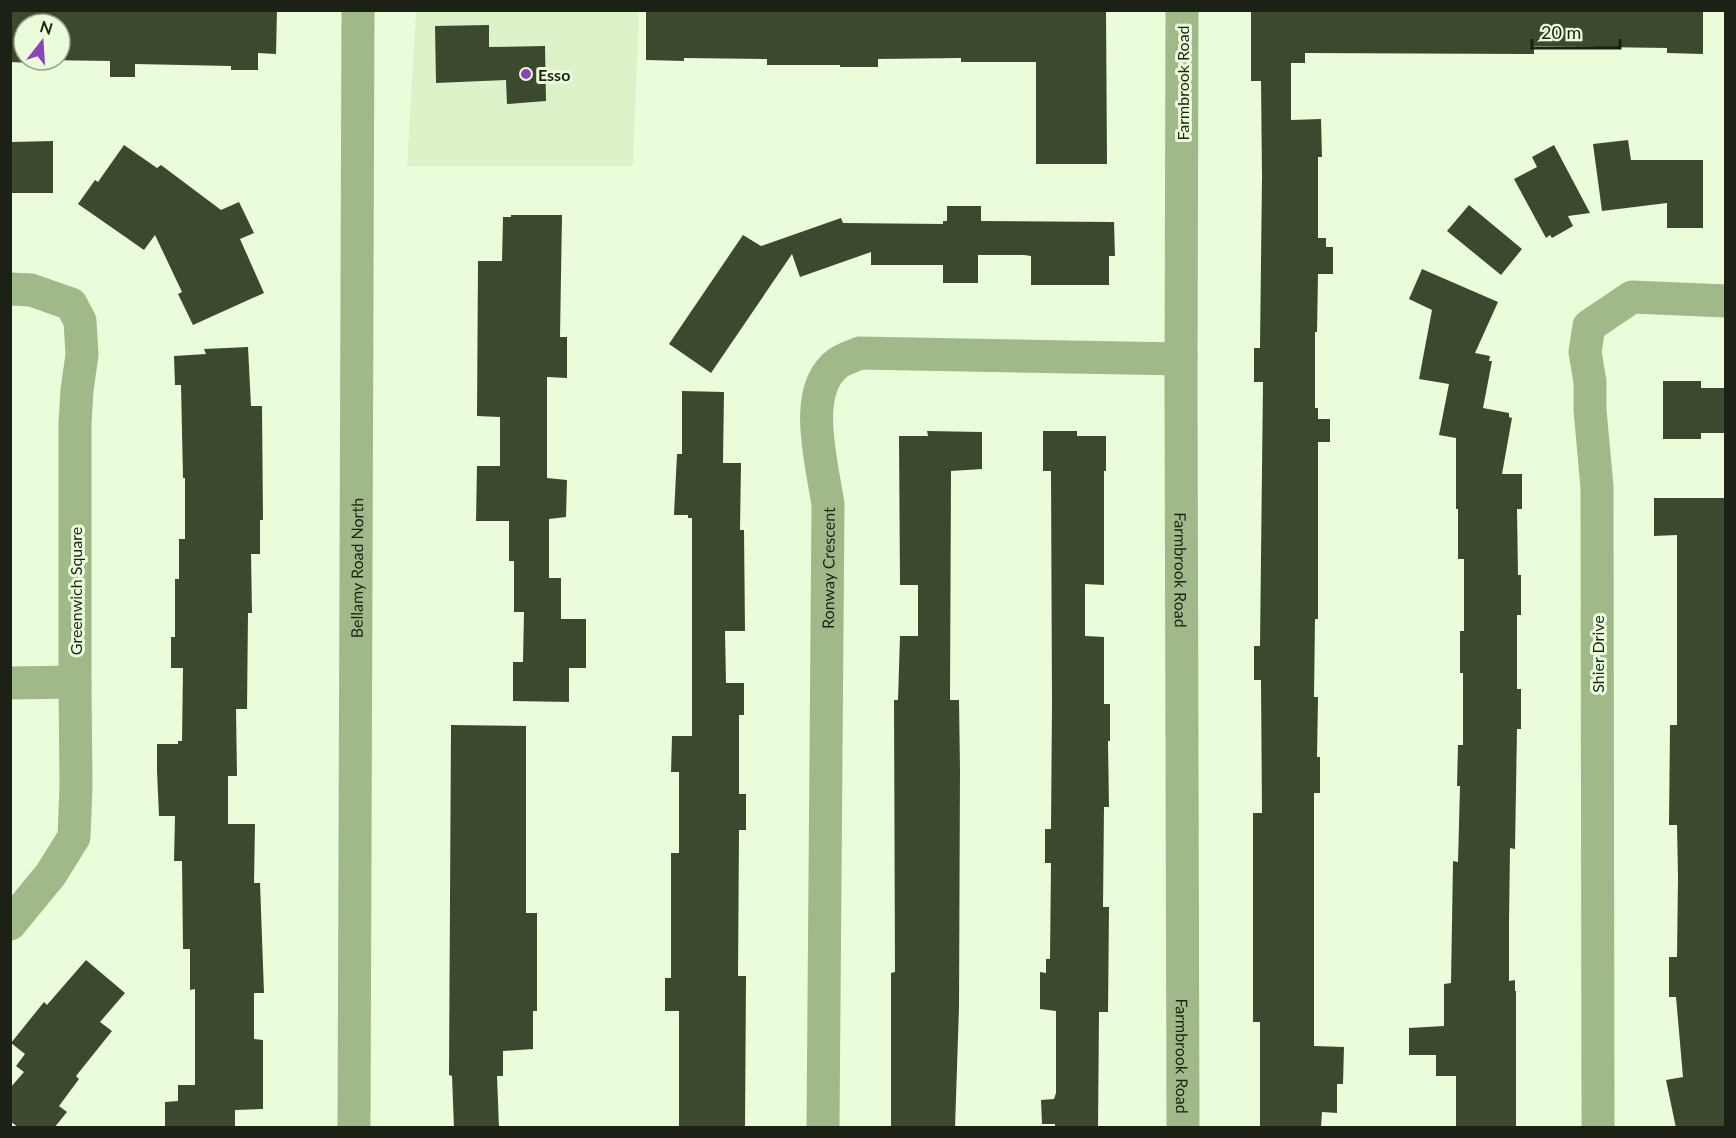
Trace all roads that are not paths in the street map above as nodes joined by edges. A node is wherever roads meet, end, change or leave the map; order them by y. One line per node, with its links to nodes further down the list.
1 (358, 10): 9 (street, Bellamy Road North)
2 (1182, 10): 5 (street, Farmbrook Road)
3 (10, 289): 6 (street, Greenwich Square)
4 (1725, 301): 12 (street, Shier Drive)
5 (1181, 359): 10 (street, Ronway Crescent); 11 (street, Farmbrook Road)
6 (75, 682): 7 (street); 8 (street, Greenwich Square)
7 (10, 683)
8 (10, 924)
9 (354, 1128)
10 (823, 1128)
11 (1183, 1128)
12 (1598, 1128)

